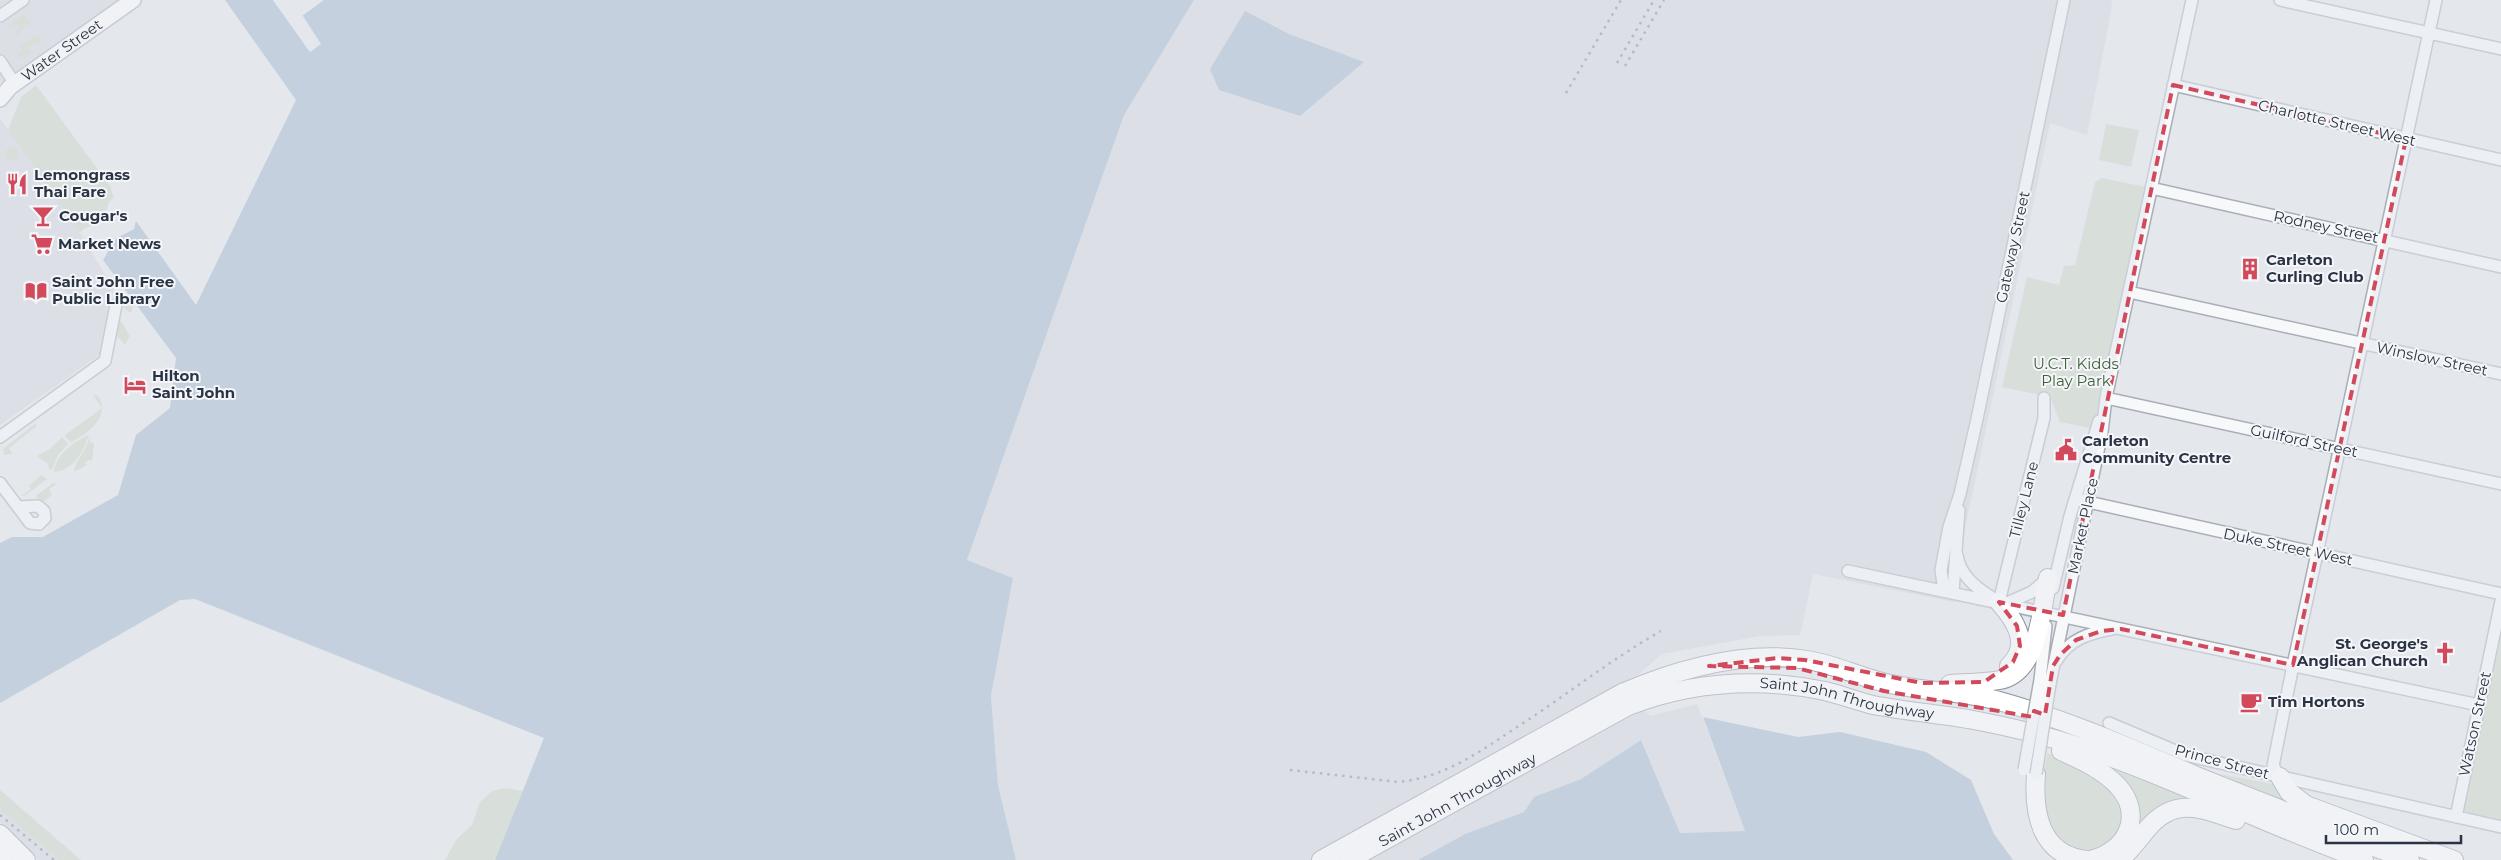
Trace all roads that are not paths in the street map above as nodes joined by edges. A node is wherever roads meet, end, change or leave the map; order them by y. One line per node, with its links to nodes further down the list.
1 (23, 0): 9 (street)
2 (132, 0): 13 (main road, Water Street)
3 (2064, 0): 31 (street, Gateway Street)
4 (2192, 0): 14 (street)
5 (2280, 0): 7 (street)
6 (2436, 0): 10 (street)
7 (2303, 2): 8 (street)
8 (2323, 4): 10 (street)
9 (0, 16)
10 (2429, 33): 11 (street); 16 (street)
11 (2501, 49)
12 (0, 61): 13 (street)
13 (15, 84): 15 (main road, Water Street)
14 (2173, 85): 16 (street, Charlotte Street West); 18 (street)
15 (0, 99)
16 (2406, 139): 17 (street, Charlotte Street West); 19 (street)
17 (2501, 160)
18 (2151, 188): 19 (street, Rodney Street); 21 (street)
19 (2385, 240): 20 (street, Rodney Street); 23 (street)
20 (2501, 267)
21 (2129, 292): 23 (street, Winslow Street); 26 (street)
22 (116, 305): 27 (street)
23 (2363, 344): 24 (street, Winslow Street); 28 (street)
24 (2501, 374)
25 (2044, 398): 43 (street, Tilley Lane)
26 (2105, 403): 28 (street, Guilford Street); 32 (street, Market Place); 33 (street, Market Place)
27 (0, 436)
28 (2340, 448): 30 (street, Guilford Street); 37 (street)
29 (0, 483): 34 (street)
30 (2501, 484)
31 (1960, 494): 36 (street, Gateway Street); 40 (street, Gateway Street)
32 (2075, 499): 33 (street, Duke Street West); 35 (street, Market Place)
33 (2088, 503): 37 (street, Duke Street West); 45 (street, Market Place)
34 (18, 507)
35 (2070, 516): 39 (street); 44 (street, Market Place)
36 (1956, 546): 40 (street, Gateway Street); 43 (street)
37 (2318, 553): 41 (street, Duke Street West); 48 (street)
38 (1848, 571): 40 (street)
39 (2048, 578): 43 (street); 44 (highway)
40 (1949, 591): 43 (street)
41 (2501, 594)
42 (2501, 601): 54 (street, Watson Street)
43 (2003, 602): 44 (street); 51 (highway)
44 (2044, 611): 45 (street); 51 (highway); 52 (street, Market Place)
45 (2063, 615): 46 (street); 50 (street, Market Place)
46 (2117, 628): 48 (street); 50 (street)
47 (1831, 665): 49 (highway, Saint John Throughway); 51 (highway); 56 (highway, Saint John Throughway)
48 (2293, 665): 54 (street); 59 (street)
49 (1709, 666): 53 (highway, Saint John Throughway); 56 (highway, Saint John Throughway)
50 (2054, 666): 52 (street, Market Place)
51 (1984, 682)
52 (2045, 682): 58 (street, Market Place, bridge)
53 (1654, 688): 57 (highway, Saint John Throughway); 67 (highway, Saint John Throughway); 68 (highway, Saint John Throughway)
54 (2479, 705): 60 (street, Watson Street)
55 (2109, 723): 59 (street, Prince Street)
56 (2080, 728): 73 (highway, Saint John Throughway)
57 (2016, 729): 63 (highway, Saint John Throughway); 70 (highway)
58 (2030, 772): 69 (highway); 70 (highway)
59 (2280, 777): 60 (street, Prince Street); 74 (highway)
60 (2456, 817): 61 (street, Prince Street)
61 (2501, 827)
62 (0, 834): 66 (highway)
63 (2333, 849): 71 (highway); 72 (highway, Saint John Throughway)
64 (0, 856): 65 (highway)
65 (4, 860)
66 (26, 860)
67 (1321, 860)
68 (1349, 860)
69 (2055, 860)
70 (2088, 860)
71 (2120, 860)
72 (2364, 860)
73 (2410, 860)
74 (2454, 860)

